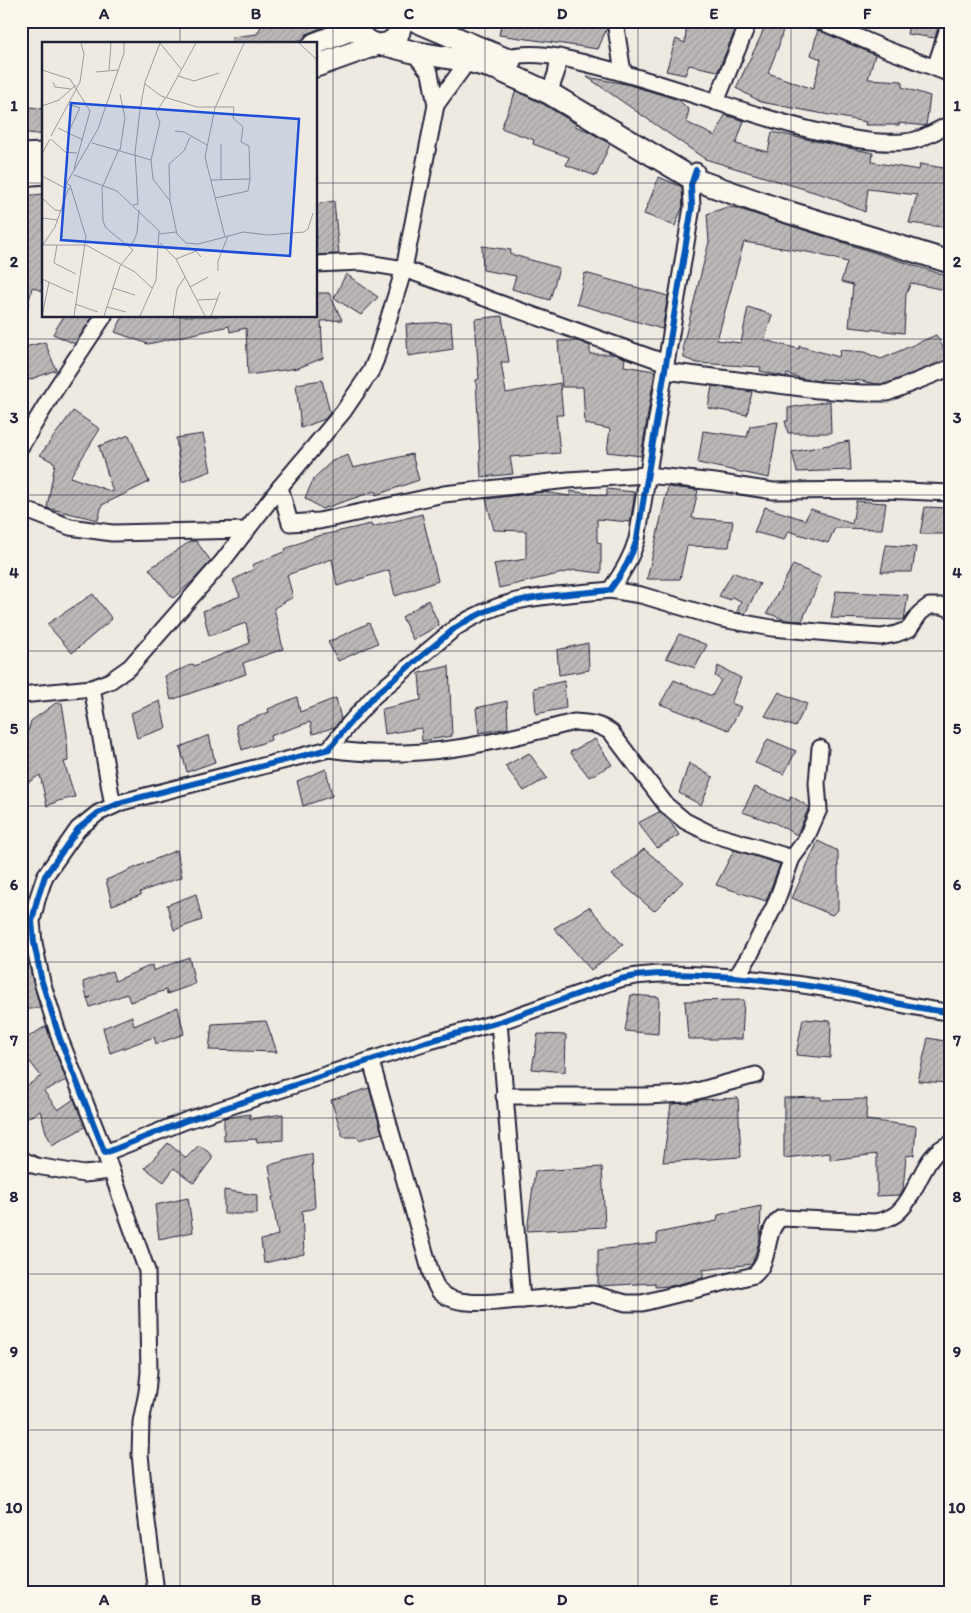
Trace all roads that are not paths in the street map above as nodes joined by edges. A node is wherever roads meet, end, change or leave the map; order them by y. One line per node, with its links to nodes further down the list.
1 (400, 21): 9 (main road)
2 (416, 21): 13 (main road)
3 (614, 21): 16 (street)
4 (749, 21): 19 (street)
5 (820, 21): 15 (street)
6 (950, 22): 15 (street)
7 (355, 23): 8 (main road); 9 (main road)
8 (318, 42)
9 (381, 45): 10 (main road); 14 (main road)
10 (413, 52): 12 (main road); 20 (street)
11 (559, 57): 13 (street); 16 (street); 18 (street)
12 (468, 61): 13 (main road); 20 (street)
13 (500, 64): 18 (main road)
14 (318, 65)
15 (935, 68): 17 (street)
16 (623, 73): 19 (street)
17 (950, 74)
18 (551, 88): 26 (main road)
19 (716, 102): 21 (street)
20 (436, 105): 30 (street)
21 (950, 124)
22 (42, 154): 23 (main road)
23 (21, 155)
24 (42, 173): 25 (main road)
25 (21, 175)
26 (701, 177): 27 (main road); 28 (main road); 32 (street)
27 (950, 250)
28 (950, 262)
29 (318, 264): 30 (street)
30 (404, 269): 32 (street); 36 (street)
31 (103, 318): 34 (street)
32 (666, 367): 33 (street); 35 (street)
33 (950, 368)
34 (21, 446)
35 (647, 475): 36 (street); 37 (street); 40 (street)
36 (280, 487): 39 (street)
37 (950, 493)
38 (21, 508): 39 (street)
39 (247, 530): 42 (street)
40 (610, 590): 41 (street); 45 (street)
41 (950, 609)
42 (92, 688): 43 (street); 46 (street)
43 (23, 697)
44 (820, 748): 47 (street)
45 (329, 749): 46 (street); 47 (street)
46 (113, 806): 55 (street)
47 (792, 858): 48 (street)
48 (737, 976): 49 (street); 50 (street)
49 (950, 1012)
50 (499, 1022): 51 (street); 53 (street)
51 (371, 1061): 55 (street); 58 (street)
52 (756, 1075): 53 (street)
53 (504, 1096): 58 (street)
54 (950, 1144): 58 (street)
55 (105, 1152): 57 (street)
56 (21, 1159): 57 (street)
57 (111, 1171): 59 (street)
58 (522, 1300)
59 (156, 1592)

